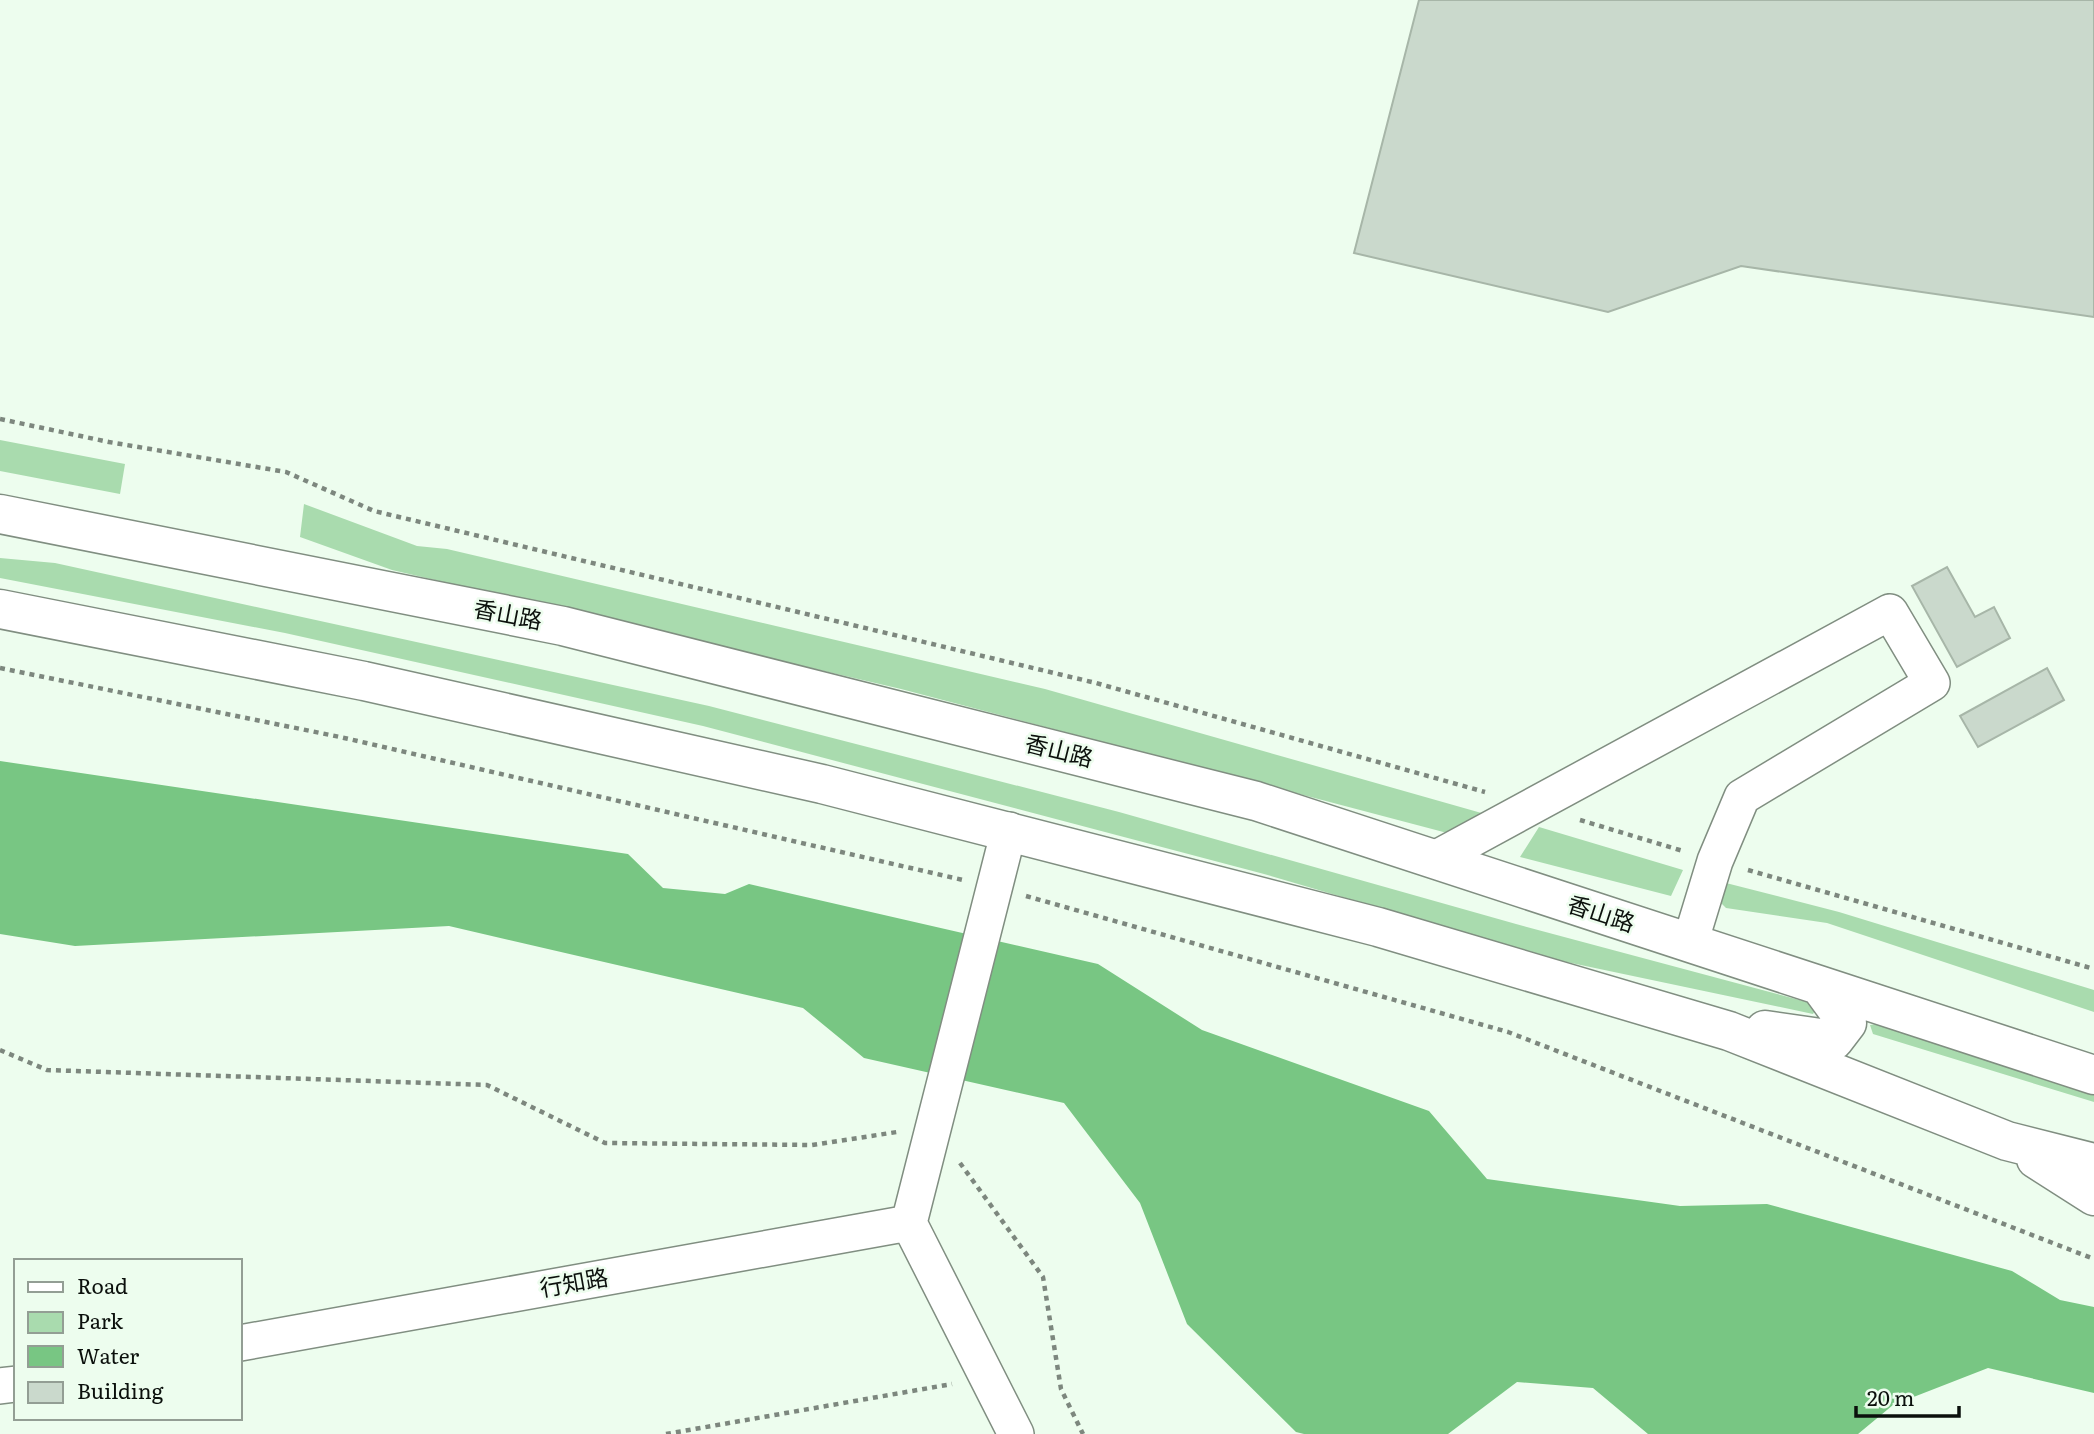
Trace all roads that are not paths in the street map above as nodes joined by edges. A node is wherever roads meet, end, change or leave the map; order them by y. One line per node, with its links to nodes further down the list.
1 (0, 514): 4 (main road, 香山路)
2 (0, 609): 3 (main road)
3 (1009, 830): 7 (main road); 14 (street)
4 (1435, 859): 5 (main road, 香山路); 5 (street)
5 (1690, 943): 6 (main road, 香山路)
6 (1820, 986): 7 (main road); 9 (main road, 香山路)
7 (1670, 1014): 11 (main road)
8 (2094, 1056): 9 (main road)
9 (2041, 1058): 10 (main road, 香山路)
10 (2094, 1075)
11 (2007, 1140): 12 (main road); 13 (main road)
12 (2094, 1163)
13 (2094, 1196)
14 (909, 1223): 15 (street, 行知路); 16 (street)
15 (242, 1343)
16 (1016, 1434)

